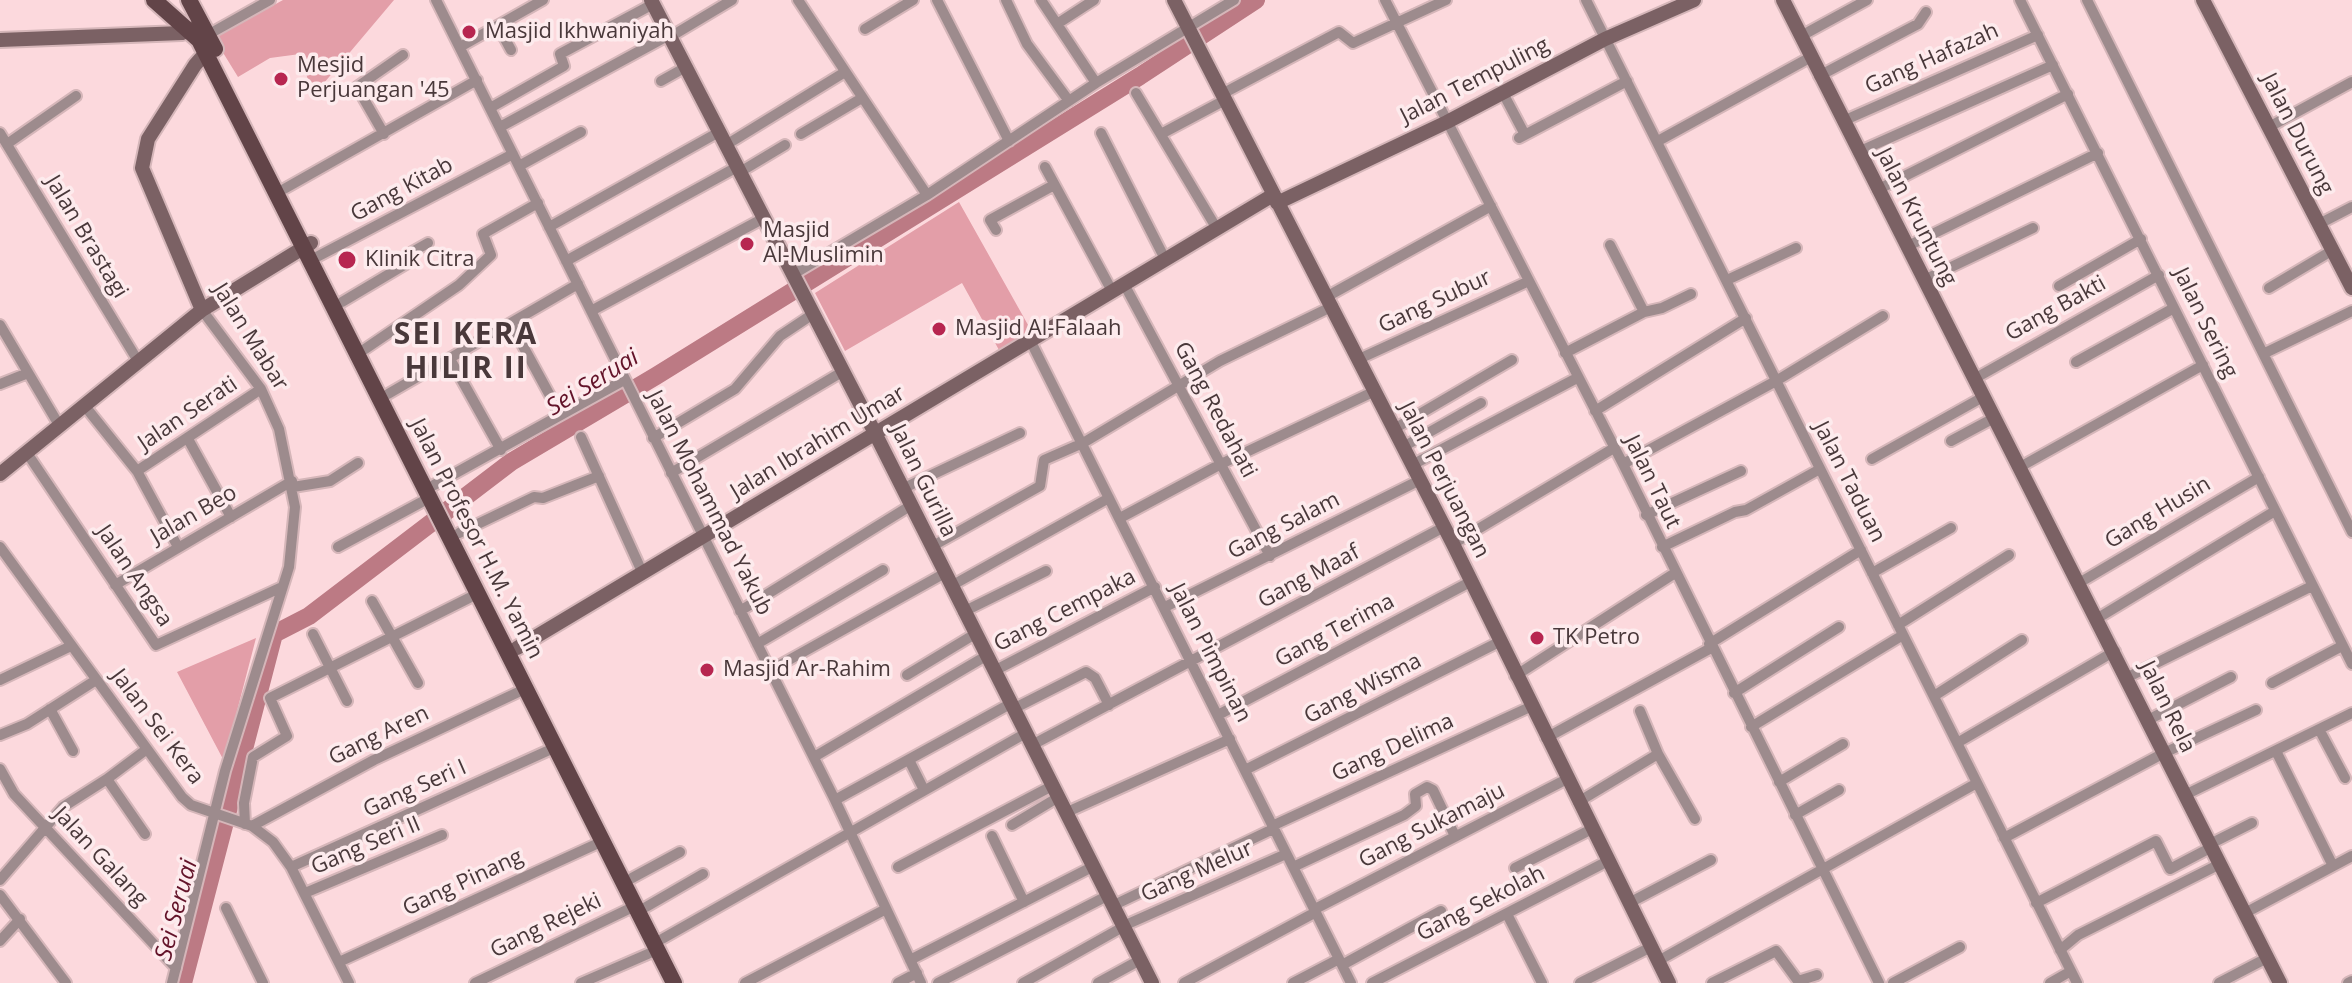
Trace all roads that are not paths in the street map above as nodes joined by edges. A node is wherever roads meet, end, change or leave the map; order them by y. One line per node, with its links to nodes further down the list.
1 (154, 0): 34 (main road, Jalan Profesor H.M. Yamin)
2 (189, 0): 34 (main road)
3 (270, 0): 34 (street)
4 (436, 0): 37 (street, Jalan Mohammad Yakub)
5 (543, 0): 28 (street)
6 (732, 0): 32 (street)
7 (798, 0): 43 (street)
8 (913, 0): 30 (street)
9 (937, 0): 69 (street)
10 (1006, 0): 56 (street)
11 (1041, 0): 27 (street)
12 (1094, 0): 27 (street)
13 (1174, 0): 29 (street, Jalan Perjuangan)
14 (1234, 0): 29 (street)
15 (1385, 0): 26 (street, Jalan Taut)
16 (1446, 0): 26 (street)
17 (1586, 0): 35 (street, Jalan Taduan)
18 (1694, 0): 35 (street, Jalan Tempuling)
19 (1783, 0): 33 (street, Jalan Kruntung)
20 (1867, 0): 33 (street)
21 (2020, 0): 31 (street, Jalan Sering)
22 (2087, 0): 129 (street)
23 (2203, 0): 61 (street, Jalan Durung)
24 (652, 2): 32 (street, Jalan Gurilla); 57 (street)
25 (1926, 12): 44 (street)
26 (1396, 21): 54 (street); 59 (street, Jalan Taut)
27 (1057, 24): 49 (street)
28 (498, 26): 37 (street); 38 (street)
29 (1189, 27): 49 (street); 54 (street, Jalan Perjuangan)
30 (865, 29)
31 (2038, 35): 41 (street, Jalan Sering); 58 (street, Gang Hafazah)
32 (670, 36): 42 (street, Jalan Gurilla); 60 (street)
33 (1801, 36): 40 (street, Jalan Kruntung)
34 (202, 38): 36 (street); 80 (main road, Jalan Profesor H.M. Yamin); 99 (main road, Jalan Profesor H.M. Yamin); 117 (street, Jalan Mabar)
35 (1605, 39): 47 (street, Jalan Taduan); 51 (street, Jalan Tempuling)
36 (0, 40)
37 (460, 47): 45 (street, Jalan Mohammad Yakub)
38 (511, 50)
39 (403, 55): 65 (street)
40 (1811, 57): 44 (street, Jalan Kruntung); 70 (street)
41 (2053, 65): 52 (street, Jalan Sering); 73 (street)
42 (686, 67): 46 (street); 68 (street, Jalan Gurilla)
43 (845, 72): 55 (street); 68 (street)
44 (1819, 76): 58 (street, Jalan Kruntung)
45 (477, 80): 57 (street, Jalan Mohammad Yakub); 65 (street)
46 (661, 81)
47 (1627, 81): 51 (street); 70 (street, Jalan Taduan)
48 (2352, 82): 61 (street)
49 (1096, 83): 56 (street)
50 (1136, 93): 67 (street)
51 (1503, 93): 59 (street, Jalan Tempuling)
52 (2068, 94): 74 (street, Jalan Sering); 81 (street)
53 (76, 96): 71 (street)
54 (1224, 97): 67 (street); 83 (street, Jalan Perjuangan)
55 (862, 98): 66 (street); 82 (street)
56 (1069, 101): 69 (street)
57 (490, 108): 60 (street, Jalan Mohammad Yakub)
58 (1843, 121): 73 (street, Jalan Kruntung)
59 (1447, 122): 83 (street, Jalan Tempuling); 85 (street, Jalan Taut)
60 (500, 127): 75 (street, Jalan Mohammad Yakub)
61 (2269, 127): 88 (street, Jalan Durung)
62 (581, 132): 76 (street)
63 (0, 133): 71 (street, Jalan Brastagi)
64 (1101, 133): 100 (street)
65 (384, 134): 80 (street)
66 (801, 134)
67 (1161, 134): 91 (street)
68 (723, 138): 78 (street, Jalan Gurilla); 89 (street)
69 (1009, 141): 82 (street)
70 (1658, 141): 104 (street, Jalan Taduan)
71 (7, 144): 133 (street, Jalan Brastagi)
72 (785, 145): 78 (street)
73 (1858, 152): 81 (street, Jalan Kruntung)
74 (2098, 153): 93 (street, Jalan Sering); 96 (street)
75 (513, 154): 76 (street, Jalan Mohammad Yakub); 99 (street, Gang Kitab)
76 (519, 166): 84 (street, Jalan Mohammad Yakub)
77 (1045, 167): 79 (street, Gang Redahati)
78 (739, 170): 87 (street, Jalan Gurilla); 101 (street)
79 (1054, 185): 92 (street); 109 (street, Gang Redahati)
80 (284, 189): 99 (main road, Jalan Profesor H.M. Yamin)
81 (1877, 190): 96 (street, Jalan Kruntung)
82 (927, 195): 103 (street)
83 (1275, 199): 91 (street, Jalan Ibrahim Umar); 113 (street, Jalan Perjuangan)
84 (538, 203): 89 (street, Jalan Mohammad Yakub); 127 (street)
85 (1491, 206): 106 (street, Jalan Taut); 113 (street)
86 (2352, 207): 88 (street)
87 (764, 218): 103 (street, Jalan Gurilla); 118 (street)
88 (2319, 224): 98 (street, Jalan Durung)
89 (549, 227): 101 (street, Jalan Mohammad Yakub)
90 (2033, 228): 105 (street)
91 (1217, 229): 100 (street, Jalan Ibrahim Umar)
92 (996, 230)
93 (2141, 239): 102 (street, Jalan Sering); 108 (street)
94 (428, 243): 114 (street)
95 (1610, 245): 120 (street)
96 (1906, 247): 105 (street, Jalan Kruntung)
97 (1796, 248): 104 (street)
98 (2333, 250): 110 (street); 111 (street, Jalan Durung)
99 (310, 252): 114 (main road, Jalan Profesor H.M. Yamin); 117 (street); 183 (main road, Jalan Profesor H.M. Yamin)
100 (1165, 259): 109 (street, Jalan Ibrahim Umar)
101 (566, 261): 107 (street, Jalan Mohammad Yakub)
102 (2159, 275): 115 (street, Jalan Sering); 139 (street, Gang Bakti)
103 (794, 278): 116 (street, Jalan Gurilla)
104 (1727, 280): 122 (street, Jalan Taduan)
105 (1924, 280): 139 (street, Jalan Kruntung)
106 (1529, 281): 128 (street, Jalan Taut); 131 (street, Gang Subur)
107 (578, 284): 118 (street, Jalan Mohammad Yakub); 123 (street)
108 (2059, 286)
109 (1118, 288): 125 (street, Jalan Ibrahim Umar); 143 (street, Gang Redahati)
110 (2269, 288)
111 (2352, 288)
112 (1691, 294): 120 (street)
113 (1330, 301): 131 (street, Jalan Perjuangan); 143 (street)
114 (342, 302): 127 (main road, Jalan Profesor H.M. Yamin)
115 (2174, 308): 134 (street); 135 (street, Jalan Sering)
116 (810, 309): 136 (street, Jalan Gurilla); 158 (street)
117 (202, 310): 133 (street); 144 (street, Jalan Mabar)
118 (591, 311): 141 (street, Jalan Mohammad Yakub)
119 (2352, 311): 129 (street)
120 (1644, 312): 128 (street)
121 (1883, 316): 140 (street)
122 (1746, 318): 140 (street, Jalan Taduan); 150 (street)
123 (511, 324): 130 (street); 151 (street)
124 (0, 325): 126 (street)
125 (1031, 342): 156 (street, Jalan Ibrahim Umar); 161 (street, Jalan Pimpinan)
126 (5, 343): 137 (street)
127 (365, 349): 146 (main road, Jalan Profesor H.M. Yamin)
128 (1565, 353): 138 (street, Jalan Taut)
129 (2265, 353): 193 (street)
130 (450, 359): 146 (street); 164 (street)
131 (1359, 359): 145 (street, Jalan Perjuangan)
132 (1512, 360): 154 (street)
133 (138, 361): 149 (street)
134 (2076, 362)
135 (2203, 365): 172 (street); 179 (street, Jalan Sering)
136 (842, 372): 156 (street, Jalan Gurilla); 176 (street)
137 (28, 373): 142 (street); 153 (street)
138 (1577, 378): 150 (street, Jalan Taut); 171 (street)
139 (1974, 379): 147 (street, Jalan Kruntung)
140 (1776, 381): 170 (street); 173 (street, Jalan Taduan)
141 (626, 383): 151 (street); 158 (street, Jalan Mohammad Yakub)
142 (0, 384)
143 (1179, 384): 161 (street); 169 (street, Gang Redahati)
144 (261, 389): 159 (street, Jalan Serati); 181 (street, Jalan Mabar)
145 (1375, 391): 154 (street, Jalan Perjuangan); 169 (street)
146 (388, 394): 183 (main road, Jalan Profesor H.M. Yamin)
147 (1983, 397): 152 (street, Jalan Kruntung); 167 (street)
148 (1481, 403): 162 (street)
149 (84, 405): 153 (street); 174 (street)
150 (1595, 411): 163 (street, Jalan Taut)
151 (560, 414): 164 (street)
152 (1994, 418): 160 (street); 165 (street, Jalan Kruntung)
153 (59, 425): 166 (street)
154 (1394, 429): 162 (street, Jalan Perjuangan)
155 (1020, 433): 182 (street)
156 (876, 435): 182 (street, Jalan Gurilla); 194 (street, Jalan Ibrahim Umar)
157 (581, 437): 178 (street)
158 (653, 438): 176 (street, Jalan Mohammad Yakub)
159 (188, 439): 174 (street, Jalan Serati); 188 (street)
160 (1951, 441)
161 (1083, 443): 184 (street, Jalan Pimpinan); 199 (street)
162 (1403, 447): 171 (street, Jalan Perjuangan)
163 (1614, 448): 170 (street, Jalan Taut); 195 (street)
164 (501, 450): 183 (street)
165 (2012, 452): 172 (street, Jalan Rela)
166 (27, 453): 177 (street); 212 (street, Jalan Angsa)
167 (1872, 459)
168 (358, 463): 181 (street, Jalan Beo)
169 (1221, 464): 189 (street); 203 (street, Gang Redahati)
170 (1623, 464): 187 (street, Jalan Taut)
171 (1412, 465): 180 (street, Jalan Perjuangan)
172 (2020, 467): 211 (street, Jalan Rela)
173 (1820, 469): 200 (street); 201 (street, Jalan Taduan)
174 (137, 471): 197 (street)
175 (1741, 471): 187 (street)
176 (671, 473): 194 (street, Jalan Mohammad Yakub)
177 (0, 474)
178 (599, 476): 190 (street); 208 (street)
179 (2259, 477): 186 (street, Jalan Sering); 211 (street, Gang Husin)
180 (1420, 480): 191 (street, Jalan Perjuangan); 203 (street, Gang Salam)
181 (292, 484): 188 (street, Jalan Beo); 214 (street, Jalan Mabar)
182 (902, 489): 185 (street, Jalan Gurilla)
183 (436, 498): 190 (main road, Jalan Profesor H.M. Yamin); 198 (street)
184 (1109, 498): 189 (street, Jalan Pimpinan); 209 (street)
185 (910, 506): 199 (street, Jalan Gurilla); 219 (street)
186 (2275, 511): 213 (street, Jalan Sering); 221 (street)
187 (1646, 515): 200 (street, Jalan Taut)
188 (231, 517): 197 (street, Jalan Beo)
189 (1120, 518): 215 (street, Jalan Pimpinan)
190 (453, 527): 216 (main road, Jalan Profesor H.M. Yamin); 233 (main road, Jalan Profesor H.M. Yamin)
191 (1444, 527): 195 (street, Jalan Perjuangan); 236 (street, Gang Maaf)
192 (1951, 528): 207 (street)
193 (2352, 532)
194 (703, 539): 208 (street, Jalan Ibrahim Umar); 219 (street, Jalan Mohammad Yakub)
195 (1453, 544): 210 (street, Jalan Perjuangan)
196 (0, 547): 230 (street, Jalan Sei Kera)
197 (178, 547): 212 (street, Jalan Beo)
198 (338, 547)
199 (931, 547): 209 (street, Jalan Gurilla)
200 (1662, 547): 206 (street, Jalan Taut)
201 (1861, 550): 207 (street, Jalan Taduan); 231 (street)
202 (2009, 555): 223 (street)
203 (1270, 556): 218 (street, Gang Salam)
204 (883, 570): 229 (street)
205 (1046, 571): 220 (street)
206 (1675, 573): 231 (street, Jalan Taut); 242 (street)
207 (1872, 573): 223 (street, Jalan Taduan)
208 (643, 574): 233 (street, Jalan Ibrahim Umar)
209 (948, 580): 220 (street, Jalan Gurilla); 239 (street)
210 (1470, 582): 228 (street, Jalan Perjuangan); 260 (street, Gang Terima)
211 (2079, 583): 221 (street, Jalan Rela)
212 (115, 585): 214 (street, Jalan Angsa)
213 (2312, 586): 232 (street, Jalan Sering); 243 (street)
214 (282, 587): 293 (street, Jalan Mabar)
215 (1155, 587): 218 (street, Jalan Pimpinan); 240 (street, Gang Cempaka)
216 (479, 593): 226 (street); 233 (main road, Jalan Profesor H.M. Yamin)
217 (372, 601): 226 (street)
218 (1165, 607): 236 (street, Jalan Pimpinan)
219 (740, 611): 229 (street, Jalan Mohammad Yakub)
220 (963, 612): 225 (street, Jalan Gurilla)
221 (2098, 618): 234 (street, Jalan Rela)
222 (1839, 627): 250 (street)
223 (1901, 630): 251 (street, Jalan Taduan); 262 (street)
224 (313, 634): 238 (street)
225 (975, 634): 235 (street, Jalan Gurilla); 241 (street)
226 (391, 636): 238 (street); 247 (street)
227 (2022, 640): 251 (street)
228 (1499, 642): 242 (street, Jalan Perjuangan); 279 (street, Gang Wisma)
229 (757, 644): 239 (street, Jalan Mohammad Yakub)
230 (71, 646): 245 (street); 246 (street, Jalan Sei Kera)
231 (1710, 646): 250 (street, Jalan Taut); 265 (street)
232 (2342, 646): 237 (street, Jalan Sering); 248 (street)
233 (513, 650): 249 (main road, Jalan Profesor H.M. Yamin); 280 (main road, Jalan Profesor H.M. Yamin)
234 (2115, 651): 243 (street, Jalan Rela); 268 (street)
235 (986, 656): 240 (street, Jalan Gurilla); 276 (street)
236 (1192, 662): 253 (street, Gang Maaf); 260 (street, Jalan Pimpinan)
237 (2352, 664)
238 (330, 665): 252 (street); 297 (street)
239 (771, 670): 276 (street, Jalan Mohammad Yakub)
240 (994, 671): 254 (street, Jalan Gurilla)
241 (907, 675)
242 (1515, 676): 255 (street, Jalan Perjuangan)
243 (2128, 677): 261 (street, Jalan Rela)
244 (2231, 677): 261 (street)
245 (0, 680)
246 (96, 680): 256 (street); 271 (street, Jalan Sei Kera)
247 (418, 683)
248 (2272, 683)
249 (527, 688): 270 (main road, Jalan Profesor H.M. Yamin); 297 (street, Gang Aren)
250 (1734, 693): 262 (street, Jalan Taut)
251 (1934, 696): 268 (street, Jalan Taduan)
252 (347, 701)
253 (1109, 705): 254 (street); 266 (street, Gang Maaf)
254 (1011, 707): 266 (street, Jalan Gurilla); 277 (street)
255 (1530, 707): 265 (street, Jalan Perjuangan); 299 (street, Gang Delima)
256 (50, 709): 264 (street); 272 (street)
257 (2256, 710): 273 (street)
258 (1640, 711): 275 (street)
259 (2352, 713): 263 (street)
260 (1218, 715): 267 (street, Jalan Pimpinan)
261 (2148, 720): 273 (street, Jalan Rela)
262 (1751, 727): 284 (street, Jalan Taut)
263 (2320, 731): 274 (street); 281 (street)
264 (0, 735)
265 (1546, 738): 283 (street, Jalan Perjuangan)
266 (1029, 739): 286 (street, Gang Maaf); 288 (street, Jalan Gurilla)
267 (1230, 739): 279 (street, Jalan Pimpinan); 292 (street)
268 (1957, 743): 285 (street, Jalan Taduan)
269 (1843, 744): 284 (street)
270 (556, 747): 280 (main road, Jalan Profesor H.M. Yamin); 317 (street, Gang Seri I)
271 (147, 749): 282 (street); 293 (street, Jalan Sei Kera)
272 (73, 751)
273 (2164, 753): 289 (street, Jalan Rela); 307 (street)
274 (2277, 753): 289 (street); 316 (street)
275 (1658, 754): 291 (street); 295 (street)
276 (814, 757): 290 (street, Jalan Mohammad Yakub)
277 (909, 760): 286 (street); 290 (street)
278 (0, 769): 300 (street, Jalan Galang)
279 (1245, 770): 299 (street, Jalan Pimpinan)
280 (573, 771): 308 (main road, Jalan Profesor H.M. Yamin); 324 (main road, Jalan Profesor H.M. Yamin)
281 (2345, 778)
282 (107, 779): 300 (street); 303 (street)
283 (1567, 779): 291 (street, Jalan Perjuangan); 306 (street, Gang Sukamaju)
284 (1779, 782): 294 (street, Jalan Taut)
285 (1977, 783): 307 (street, Jalan Taduan); 322 (street)
286 (924, 790): 302 (street, Gang Maaf)
287 (1839, 790): 294 (street)
288 (1055, 792): 292 (street, Jalan Gurilla); 298 (street); 318 (street)
289 (2185, 795): 309 (street, Jalan Rela)
290 (835, 800): 302 (street, Jalan Mohammad Yakub)
291 (1578, 802): 301 (street, Jalan Perjuangan)
292 (1065, 813): 319 (street, Jalan Gurilla)
293 (218, 815): 297 (street, Jalan Sei Kera); 352 (street, Jalan Mabar)
294 (1795, 815): 322 (street, Jalan Taut)
295 (1695, 819)
296 (2252, 823): 309 (street)
297 (246, 824): 317 (street, Jalan Sei Kera)
298 (1012, 825)
299 (1273, 827): 311 (street, Jalan Pimpinan); 328 (street, Gang Delima)
300 (44, 828): 325 (street); 352 (street, Jalan Galang)
301 (1592, 829): 314 (street, Jalan Perjuangan); 321 (street)
302 (850, 831): 334 (street, Jalan Mohammad Yakub); 342 (street, Gang Maaf)
303 (145, 834)
304 (442, 835): 326 (street, Gang Seri II)
305 (992, 836): 329 (street)
306 (1455, 836): 320 (street); 335 (street, Gang Sukamaju)
307 (2004, 838): 331 (street, Jalan Taduan)
308 (603, 841): 332 (main road, Jalan Profesor H.M. Yamin); 350 (street, Gang Pinang)
309 (2211, 846): 315 (street, Jalan Rela); 331 (street)
310 (680, 852): 324 (street)
311 (1286, 854): 320 (street, Jalan Pimpinan); 340 (street, Gang Melur)
312 (2352, 856): 316 (street)
313 (1711, 860): 330 (street)
314 (1608, 861): 330 (street, Jalan Perjuangan); 338 (street, Gang Sekolah)
315 (2220, 864): 337 (street, Jalan Rela); 345 (street)
316 (2333, 866): 337 (street)
317 (291, 867): 326 (street, Jalan Sei Kera)
318 (898, 867)
319 (1092, 867): 328 (street, Jalan Gurilla); 329 (street)
320 (1293, 867): 335 (street, Jalan Pimpinan)
321 (1515, 868)
322 (1823, 872): 349 (street); 380 (street, Jalan Taut)
323 (703, 874): 332 (street, Gang Rejeki)
324 (632, 878): 332 (main road, Jalan Profesor H.M. Yamin)
325 (0, 880)
326 (305, 893): 350 (street, Jalan Sei Kera)
327 (0, 895): 339 (street)
328 (1110, 901): 340 (street, Jalan Gurilla); 368 (street, Gang Delima)
329 (1024, 902): 347 (street)
330 (1629, 903): 343 (street, Jalan Perjuangan)
331 (2036, 903): 345 (street, Jalan Taduan)
332 (641, 906): 342 (main road, Jalan Profesor H.M. Yamin); 362 (street, Gang Rejeki)
333 (226, 908): 360 (street)
334 (886, 909): 347 (street, Jalan Mohammad Yakub); 366 (street)
335 (1315, 910): 351 (street, Jalan Pimpinan); 372 (street, Gang Sukamaju)
336 (1441, 911): 351 (street)
337 (2245, 913): 346 (street, Jalan Rela)
338 (1507, 914): 375 (street, Gang Sekolah); 376 (street)
339 (20, 919): 341 (street); 354 (street)
340 (1123, 927): 348 (street, Jalan Gurilla); 369 (street, Gang Melur)
341 (0, 941)
342 (660, 944): 363 (street, Gang Maaf); 364 (main road, Jalan Profesor H.M. Yamin); 365 (main road, Jalan Profesor H.M. Yamin)
343 (1651, 947): 349 (street, Jalan Perjuangan); 377 (street)
344 (1960, 947): 381 (street)
345 (2060, 950): 353 (street, Jalan Taduan)
346 (2267, 958): 384 (street); 385 (street, Jalan Rela)
347 (910, 960): 356 (street, Jalan Mohammad Yakub)
348 (1140, 960): 370 (street); 371 (street, Jalan Gurilla)
349 (1658, 961): 378 (street, Jalan Perjuangan)
350 (339, 962): 361 (street, Jalan Sei Kera)
351 (1341, 962): 373 (street); 374 (street, Jalan Pimpinan)
352 (176, 968): 359 (street, Jalan Mabar)
353 (2071, 971): 382 (street); 383 (street, Jalan Taduan)
354 (59, 973): 357 (street); 358 (street)
355 (1817, 975): 379 (street)
356 (919, 978): 367 (street)
357 (50, 983)
358 (66, 983)
359 (172, 983)
360 (263, 983)
361 (349, 983)
362 (475, 983)
363 (581, 983)
364 (674, 983)
365 (684, 983)
366 (745, 983)
367 (898, 983)
368 (938, 983)
369 (1023, 983)
370 (1098, 983)
371 (1152, 983)
372 (1184, 983)
373 (1293, 983)
374 (1351, 983)
375 (1372, 983)
376 (1542, 983)
377 (1580, 983)
378 (1669, 983)
379 (1712, 983)
380 (1879, 983)
381 (1893, 983)
382 (2050, 983)
383 (2077, 983)
384 (2219, 983)
385 (2280, 983)

